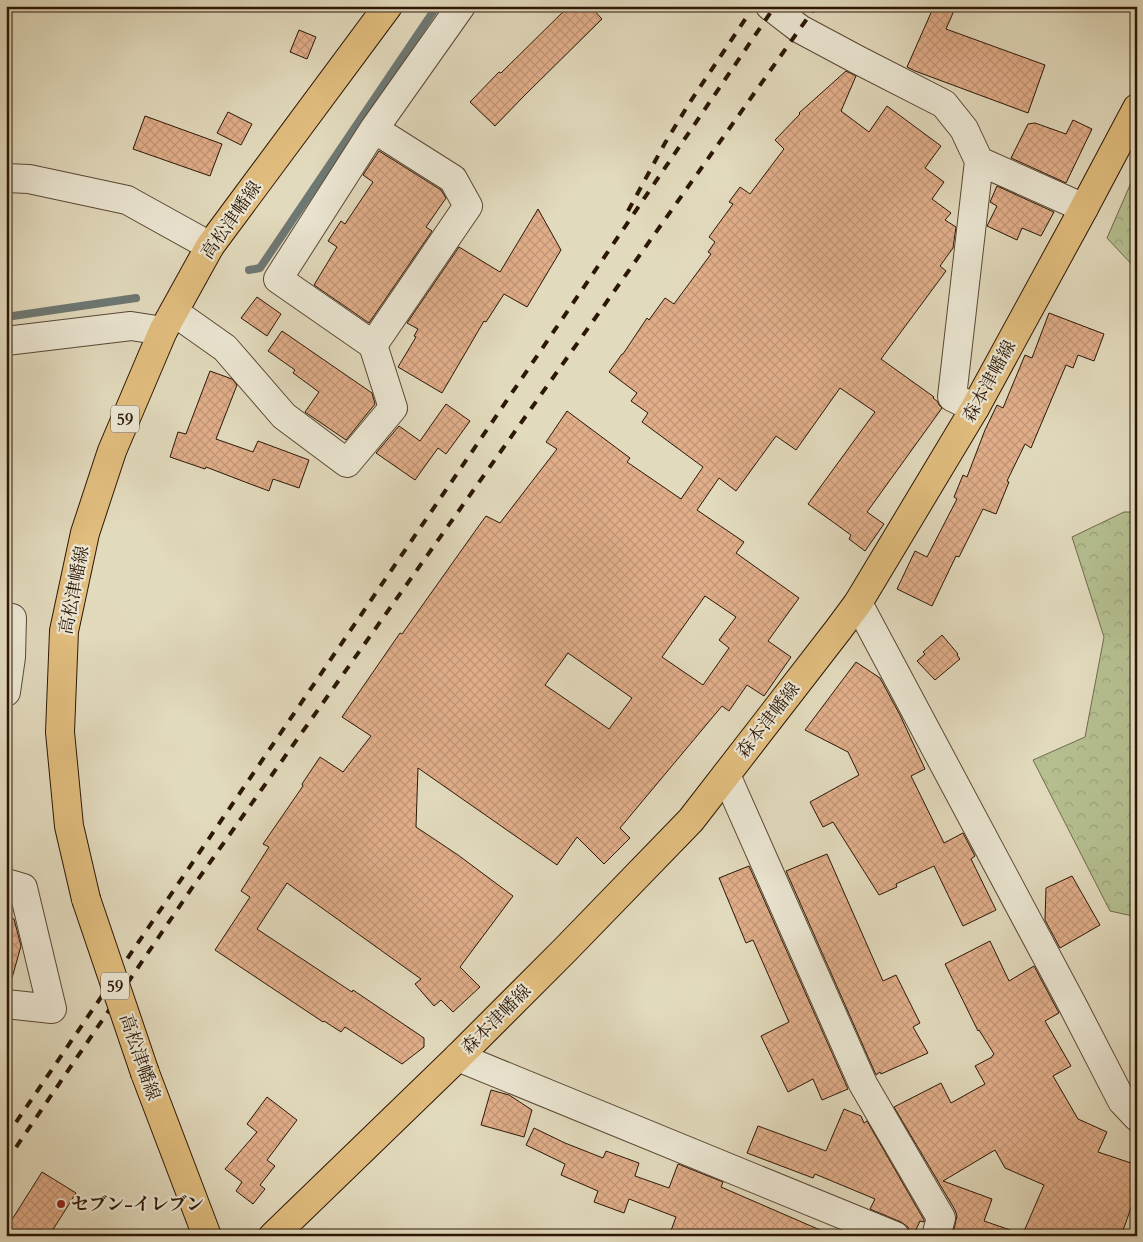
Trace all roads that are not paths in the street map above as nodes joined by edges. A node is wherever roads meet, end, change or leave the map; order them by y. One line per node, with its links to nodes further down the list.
1 (388, 6): 9 (main road, 高松津幡線 / 59)
2 (461, 6): 5 (street)
3 (770, 6): 6 (street)
4 (1137, 108): 8 (main road, 森本津幡線)
5 (374, 129): 12 (street); 12 (street)
6 (979, 161): 8 (street); 13 (street)
7 (6, 178): 9 (street)
8 (1084, 208): 13 (main road, 森本津幡線)
9 (210, 246): 10 (main road, 高松津幡線 / 59)
10 (168, 322): 11 (street); 12 (street); 22 (main road, 高松津幡線 / 59, bridge)
11 (6, 342)
12 (373, 345)
13 (975, 408): 14 (main road, 森本津幡線)
14 (858, 603): 17 (main road, 森本津幡線); 21 (street)
15 (6, 617): 16 (street)
16 (6, 692)
17 (726, 775): 20 (main road, 森本津幡線); 25 (street)
18 (6, 883): 19 (street)
19 (6, 1004)
20 (458, 1057): 23 (main road, 森本津幡線); 24 (street)
21 (1137, 1116)
22 (207, 1236)
23 (273, 1236)
24 (895, 1236)
25 (936, 1236)

